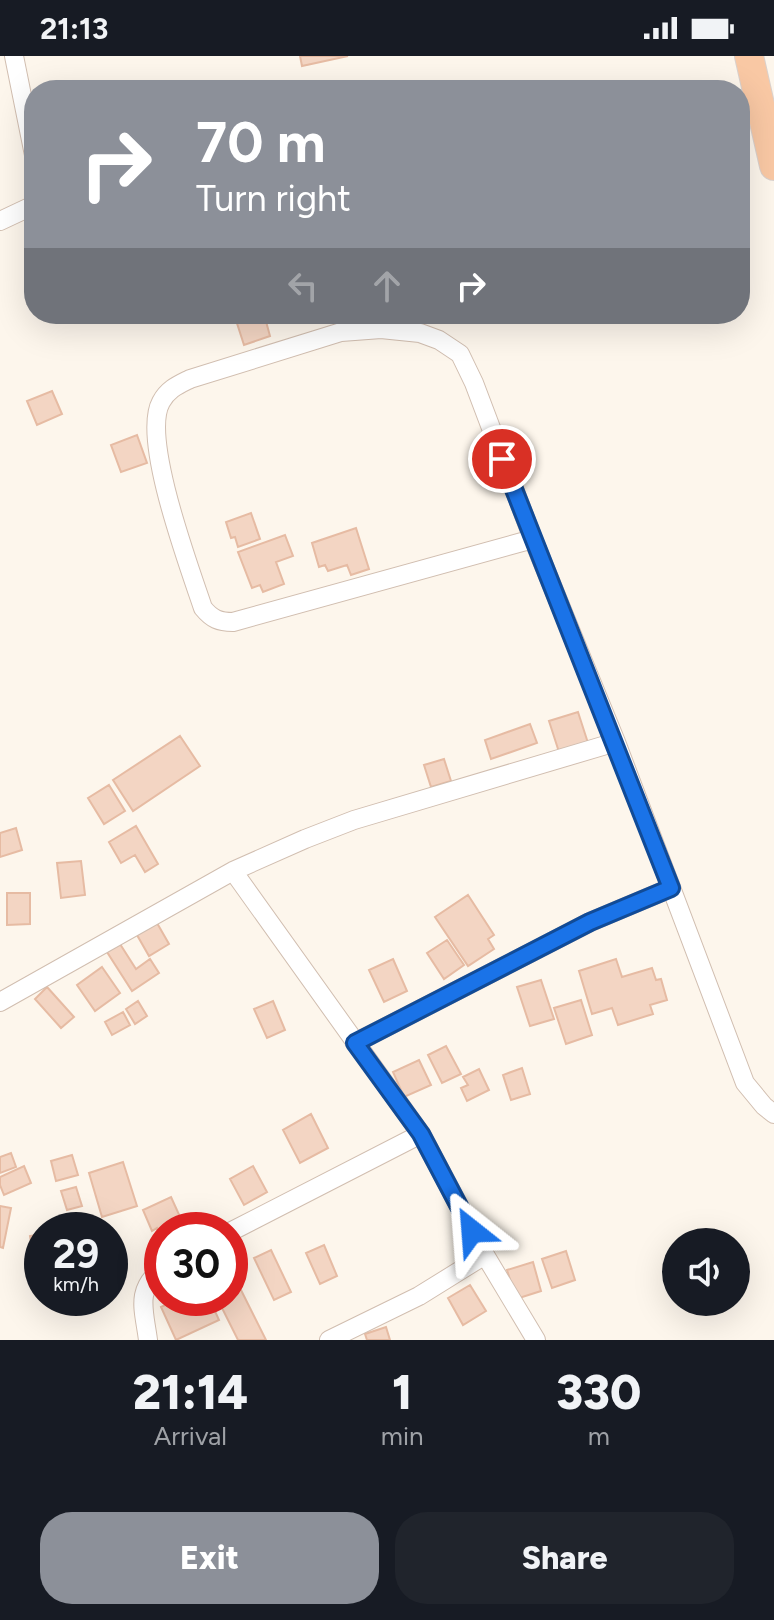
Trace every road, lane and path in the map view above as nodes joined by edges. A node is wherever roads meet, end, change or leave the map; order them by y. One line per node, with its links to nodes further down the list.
1 (14, 56): 3 (street)
2 (749, 56): 4 (highway)
3 (24, 106)
4 (774, 166)
5 (24, 210): 6 (street)
6 (0, 221)
7 (533, 539): 7 (street); 8 (street)
8 (616, 742): 9 (street); 10 (street)
9 (233, 871): 11 (street); 12 (street)
10 (671, 888): 12 (street); 13 (street)
11 (0, 1002)
12 (355, 1043): 14 (street)
13 (774, 1114)
14 (421, 1134): 15 (street); 16 (street)
15 (248, 1223)
16 (485, 1255): 19 (street); 20 (street)
17 (145, 1316): 18 (street)
18 (148, 1340)
19 (329, 1340)
20 (536, 1340)

